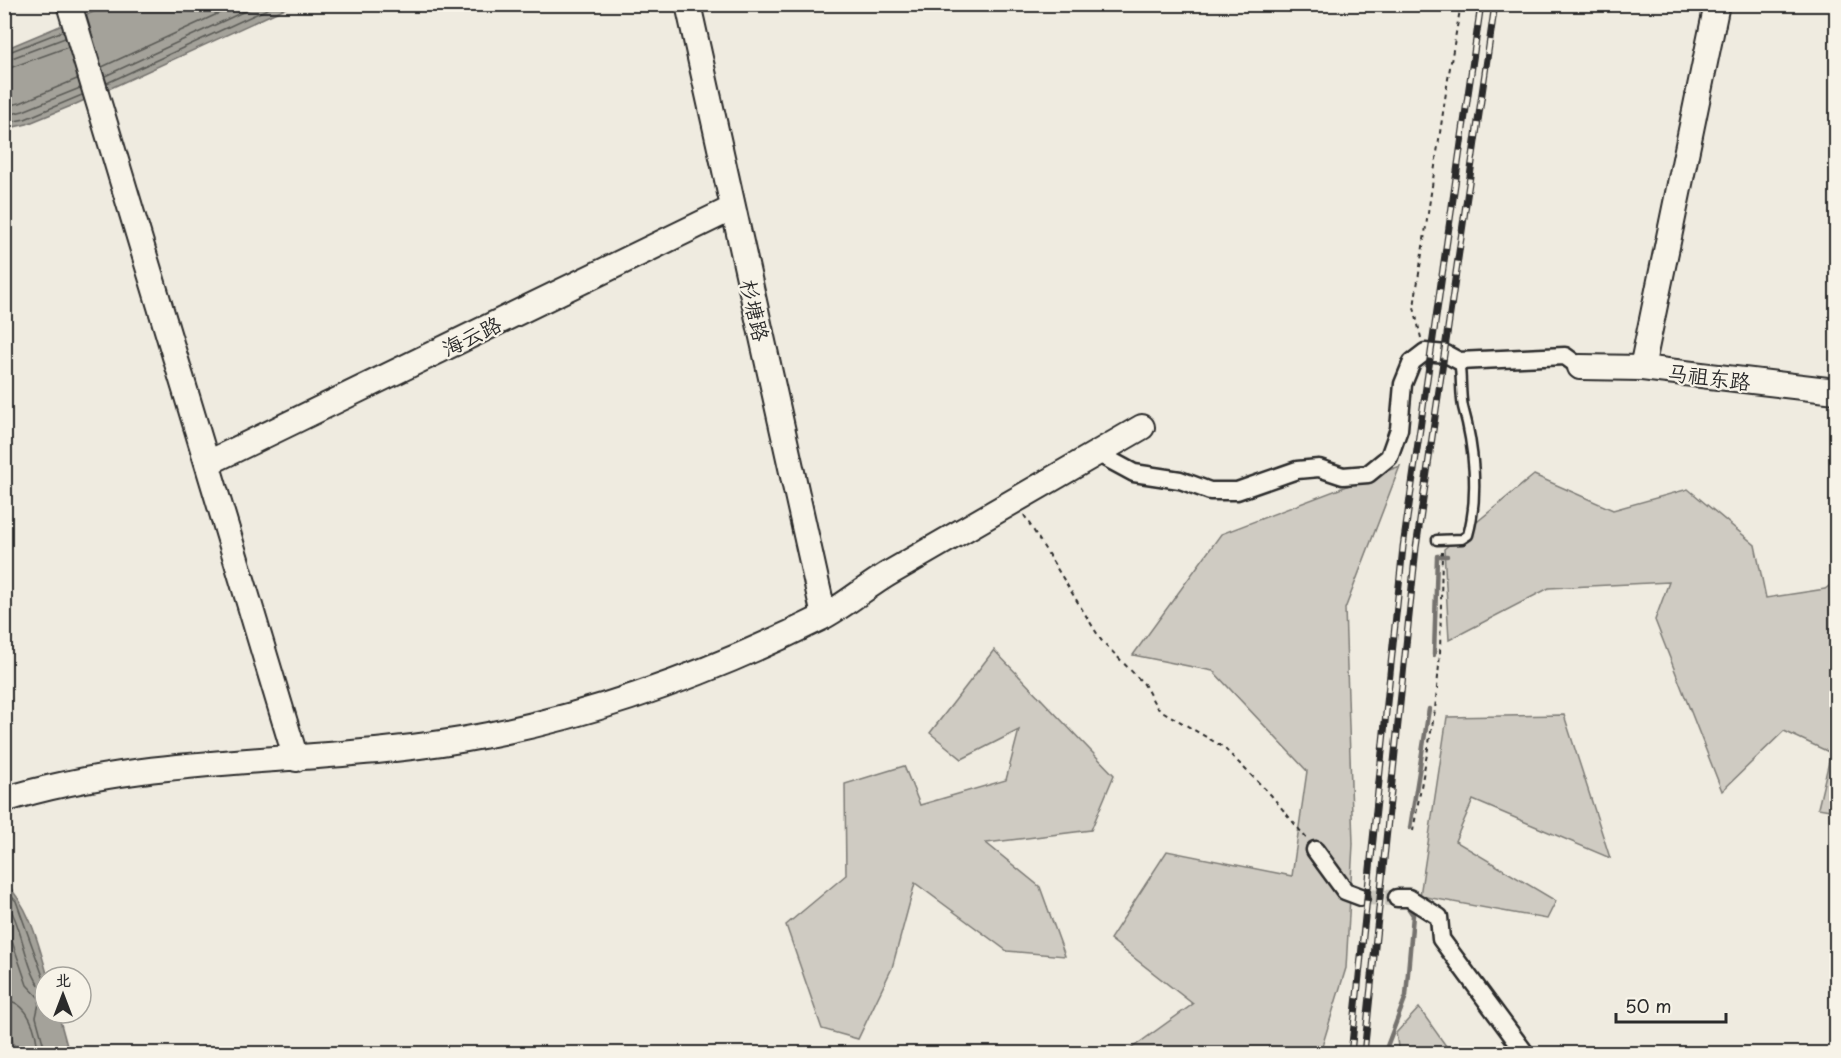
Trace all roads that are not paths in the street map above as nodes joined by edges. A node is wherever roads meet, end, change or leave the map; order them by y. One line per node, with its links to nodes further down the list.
1 (69, 4): 11 (street)
2 (688, 4): 4 (street, 杉塘路)
3 (1717, 4): 7 (street)
4 (733, 208): 11 (street, 海云路); 13 (street, 杉塘路)
5 (1459, 361): 6 (street); 10 (street); 12 (lane)
6 (1580, 367): 7 (street, 马祖东路)
7 (1642, 368): 8 (street, 马祖东路)
8 (1836, 391)
9 (1142, 427): 10 (street)
10 (1097, 453): 13 (street)
11 (208, 463): 14 (street)
12 (1437, 540)
13 (824, 616): 14 (street)
14 (296, 759): 15 (street)
15 (4, 800)
16 (1315, 849): 17 (street)
17 (1360, 897)
18 (1397, 897): 19 (street)
19 (1526, 1053)

